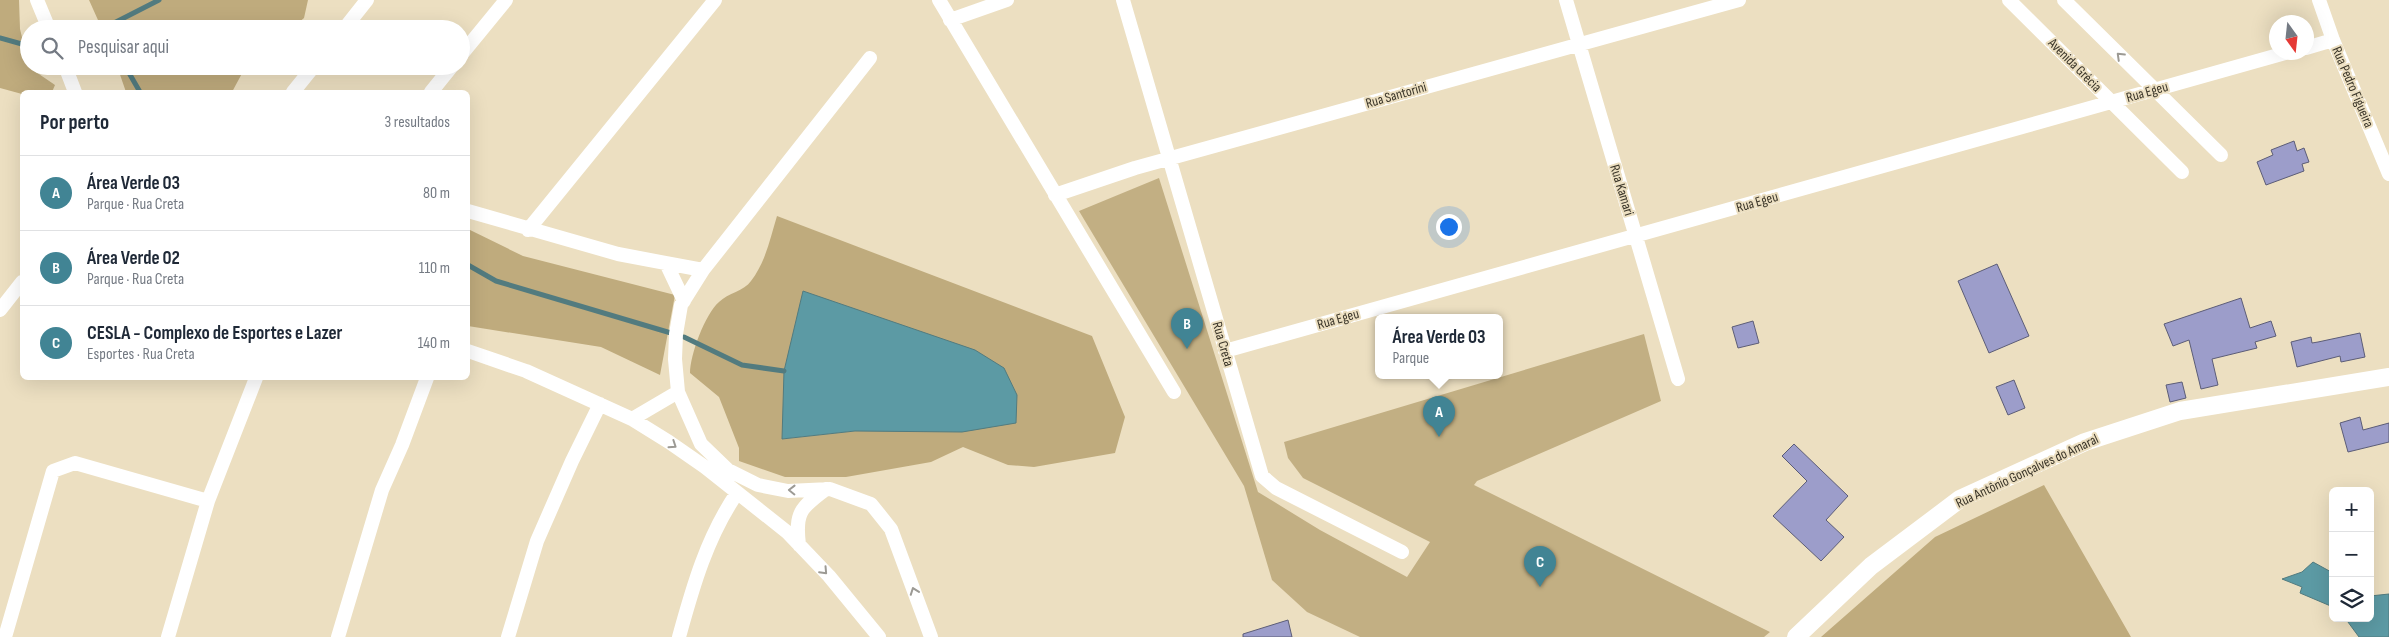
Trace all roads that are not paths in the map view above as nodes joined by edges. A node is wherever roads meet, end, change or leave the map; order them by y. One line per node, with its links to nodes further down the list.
1 (37, 0): 13 (street)
2 (367, 0): 14 (street)
3 (506, 0): 17 (street)
4 (715, 0): 36 (street)
5 (939, 0): 15 (street)
6 (1007, 0): 15 (street)
7 (1124, 0): 31 (street, Rua Creta)
8 (1566, 0): 18 (street, Rua Kamari)
9 (1739, 0): 18 (street, Rua Santorini)
10 (2009, 0): 29 (street, Avenida Grécia)
11 (2064, 0): 28 (street, one-way to 11)
12 (2319, 0): 16 (street, Rua Pedro Figueira)
13 (45, 20)
14 (351, 20)
15 (950, 20): 34 (street)
16 (2333, 40): 19 (street); 33 (street, Rua Pedro Figueira)
17 (470, 44)
18 (1579, 44): 31 (street, Rua Santorini); 37 (street, Rua Kamari)
19 (2314, 46)
20 (870, 58): 39 (street)
21 (2269, 58): 28 (street, Rua Egeu)
22 (68, 75): 25 (street)
23 (307, 75): 26 (street)
24 (445, 75): 27 (street)
25 (74, 90)
26 (295, 90)
27 (433, 90)
28 (2155, 90): 29 (street, Rua Egeu); 30 (street)
29 (2112, 102): 32 (street, Avenida Grécia); 37 (street, Rua Egeu)
30 (2222, 156)
31 (1170, 158): 34 (street, Rua Santorini); 43 (street, Rua Creta)
32 (2182, 172)
33 (2389, 174)
34 (1055, 195): 50 (street)
35 (470, 212): 36 (street)
36 (528, 230): 38 (street)
37 (1635, 236): 43 (street, Rua Egeu); 46 (street, Rua Kamari)
38 (666, 263): 39 (street); 41 (street)
39 (703, 270): 41 (street)
40 (20, 285): 42 (street)
41 (684, 301): 49 (street)
42 (0, 310)
43 (1225, 350): 57 (street, Rua Creta)
44 (470, 352): 51 (street)
45 (2389, 377): 65 (street, Rua Antônio Gonçalves do Amaral)
46 (1678, 379)
47 (255, 380): 55 (street)
48 (426, 380): 60 (street)
49 (678, 392): 52 (street); 53 (street, one-way to 49)
50 (1174, 392)
51 (600, 404): 52 (street); 61 (street)
52 (632, 419): 54 (street, one-way to 54)
53 (826, 489): 56 (street); 64 (street, one-way to 53)
54 (737, 493): 56 (street); 62 (street)
55 (208, 501): 58 (street); 59 (street)
56 (799, 545): 63 (street, one-way to 63)
57 (1402, 552)
58 (5, 637)
59 (168, 637)
60 (338, 637)
61 (508, 637)
62 (678, 637)
63 (879, 637)
64 (931, 637)
65 (1796, 637)

